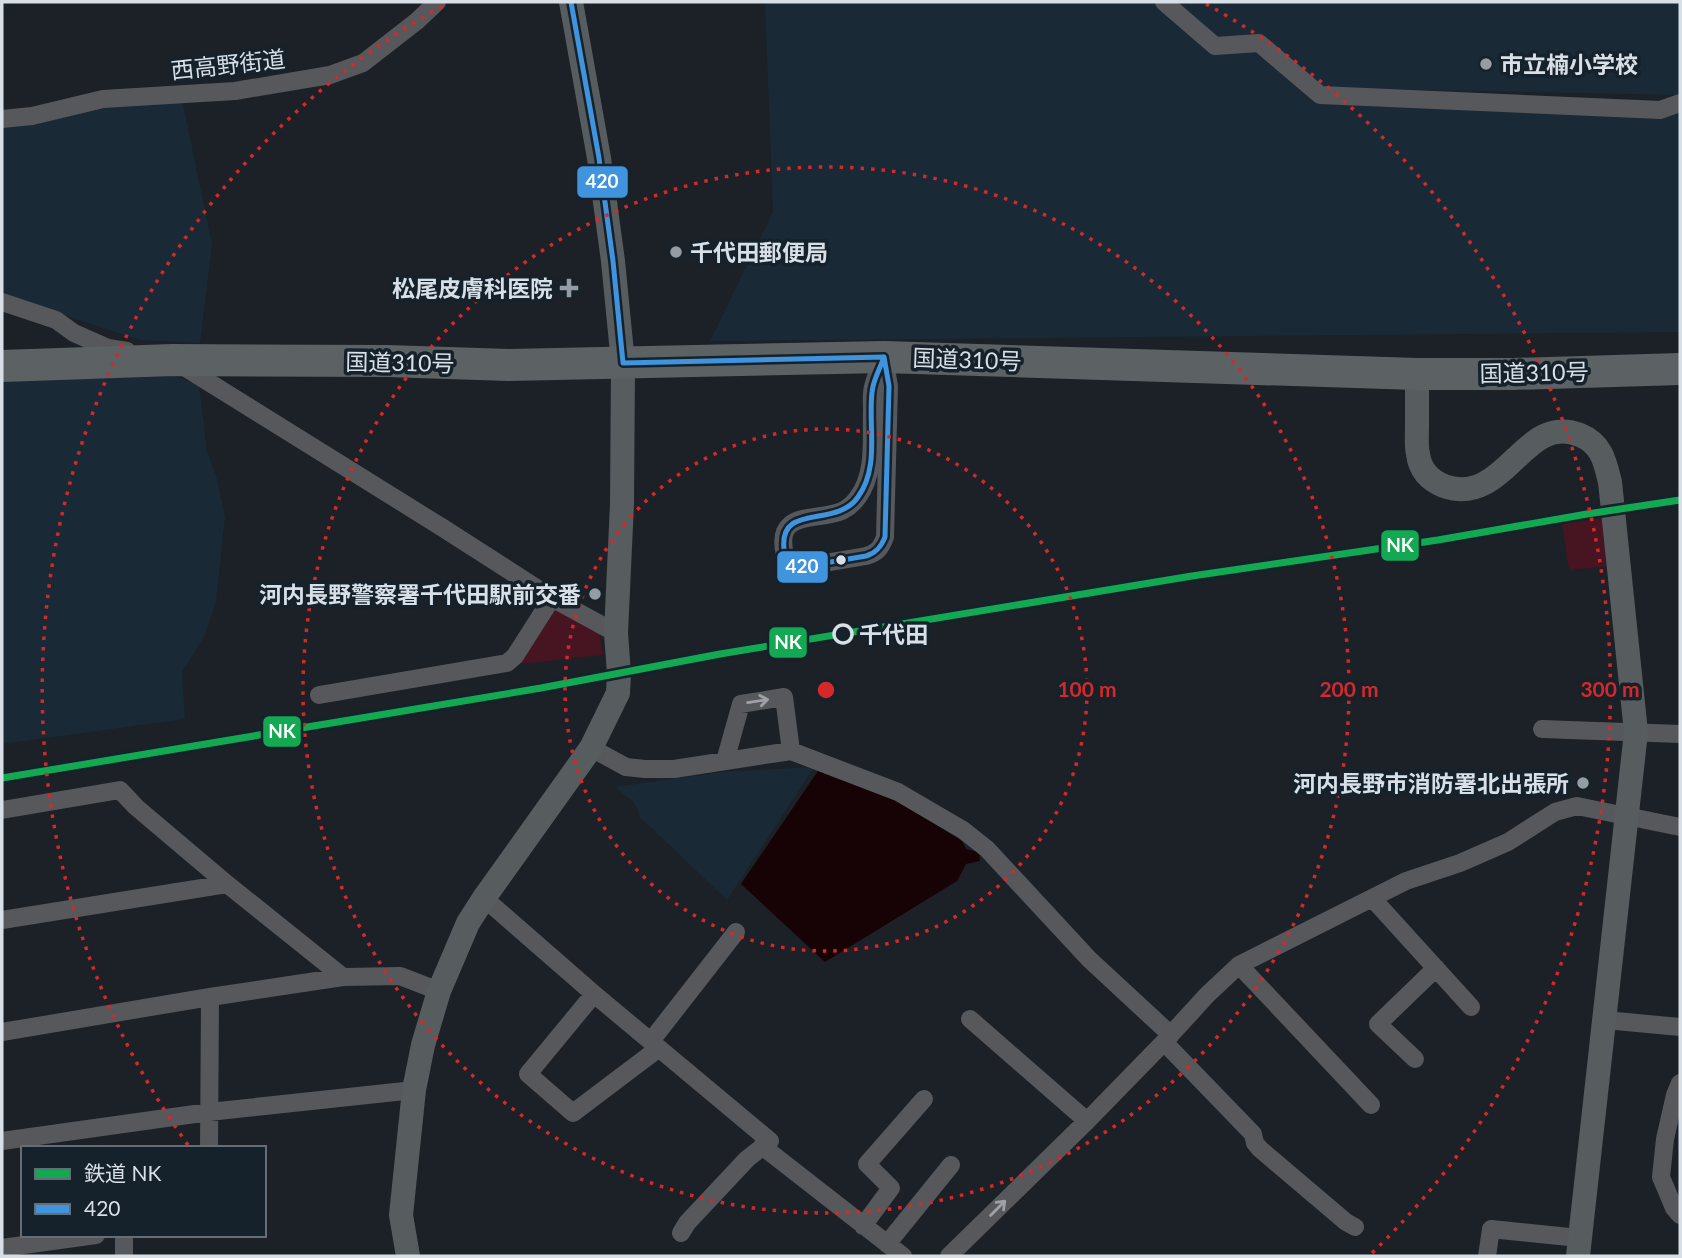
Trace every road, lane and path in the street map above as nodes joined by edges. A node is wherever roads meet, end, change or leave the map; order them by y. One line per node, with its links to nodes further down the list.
1 (437, 2): 5 (street, 西高野街道)
2 (571, 2): 9 (street)
3 (1164, 2): 4 (street)
4 (1680, 103)
5 (2, 118)
6 (2, 302): 8 (street)
7 (884, 357): 7 (street); 9 (highway, 国道310号); 12 (highway, 国道310号)
8 (173, 360): 9 (highway, 国道310号); 10 (highway, 国道310号); 13 (street)
9 (623, 363): 14 (street)
10 (2, 366)
11 (1680, 369): 12 (highway, 国道310号)
12 (1417, 373): 17 (street)
13 (552, 598): 14 (street); 15 (street)
14 (616, 633): 19 (street)
15 (319, 695)
16 (1542, 729): 17 (street)
17 (1636, 732): 18 (street); 23 (street)
18 (1680, 734)
19 (591, 748): 21 (street); 26 (street)
20 (792, 751): 21 (street); 21 (street, one-way to 20); 41 (street)
21 (725, 761)
22 (2, 810): 25 (street)
23 (1626, 816): 24 (street); 27 (street); 38 (street)
24 (1680, 827)
25 (227, 884): 28 (street); 32 (street)
26 (484, 898): 33 (street); 34 (street)
27 (1372, 898): 30 (street); 31 (street)
28 (2, 920)
29 (736, 932): 42 (street)
30 (1239, 965): 41 (street); 47 (street)
31 (1436, 968): 36 (street); 43 (street)
32 (343, 977): 33 (street); 35 (street)
33 (439, 990): 45 (street)
34 (594, 994): 42 (street); 42 (street)
35 (210, 997): 40 (street); 48 (street)
36 (1471, 1007)
37 (970, 1019): 49 (street)
38 (1605, 1020): 39 (street); 61 (street)
39 (1680, 1027)
40 (2, 1032)
41 (1167, 1039): 49 (street); 56 (street)
42 (655, 1044): 52 (street)
43 (1415, 1059)
44 (1680, 1083): 54 (street)
45 (414, 1090): 48 (street); 64 (street)
46 (924, 1099): 55 (street)
47 (1371, 1105)
48 (209, 1112): 50 (street); 51 (street)
49 (1087, 1121): 66 (street, one-way to 49)
50 (2, 1142)
51 (209, 1146)
52 (762, 1146): 55 (street); 57 (street)
53 (951, 1166): 60 (street)
54 (1680, 1215)
55 (863, 1226): 60 (street)
56 (1355, 1227)
57 (681, 1233)
58 (82, 1237): 62 (street)
59 (124, 1237): 63 (street)
60 (887, 1244): 65 (street)
61 (1578, 1247): 67 (street)
62 (2, 1248)
63 (124, 1256)
64 (408, 1256)
65 (903, 1256)
66 (949, 1256)
67 (1487, 1256)

